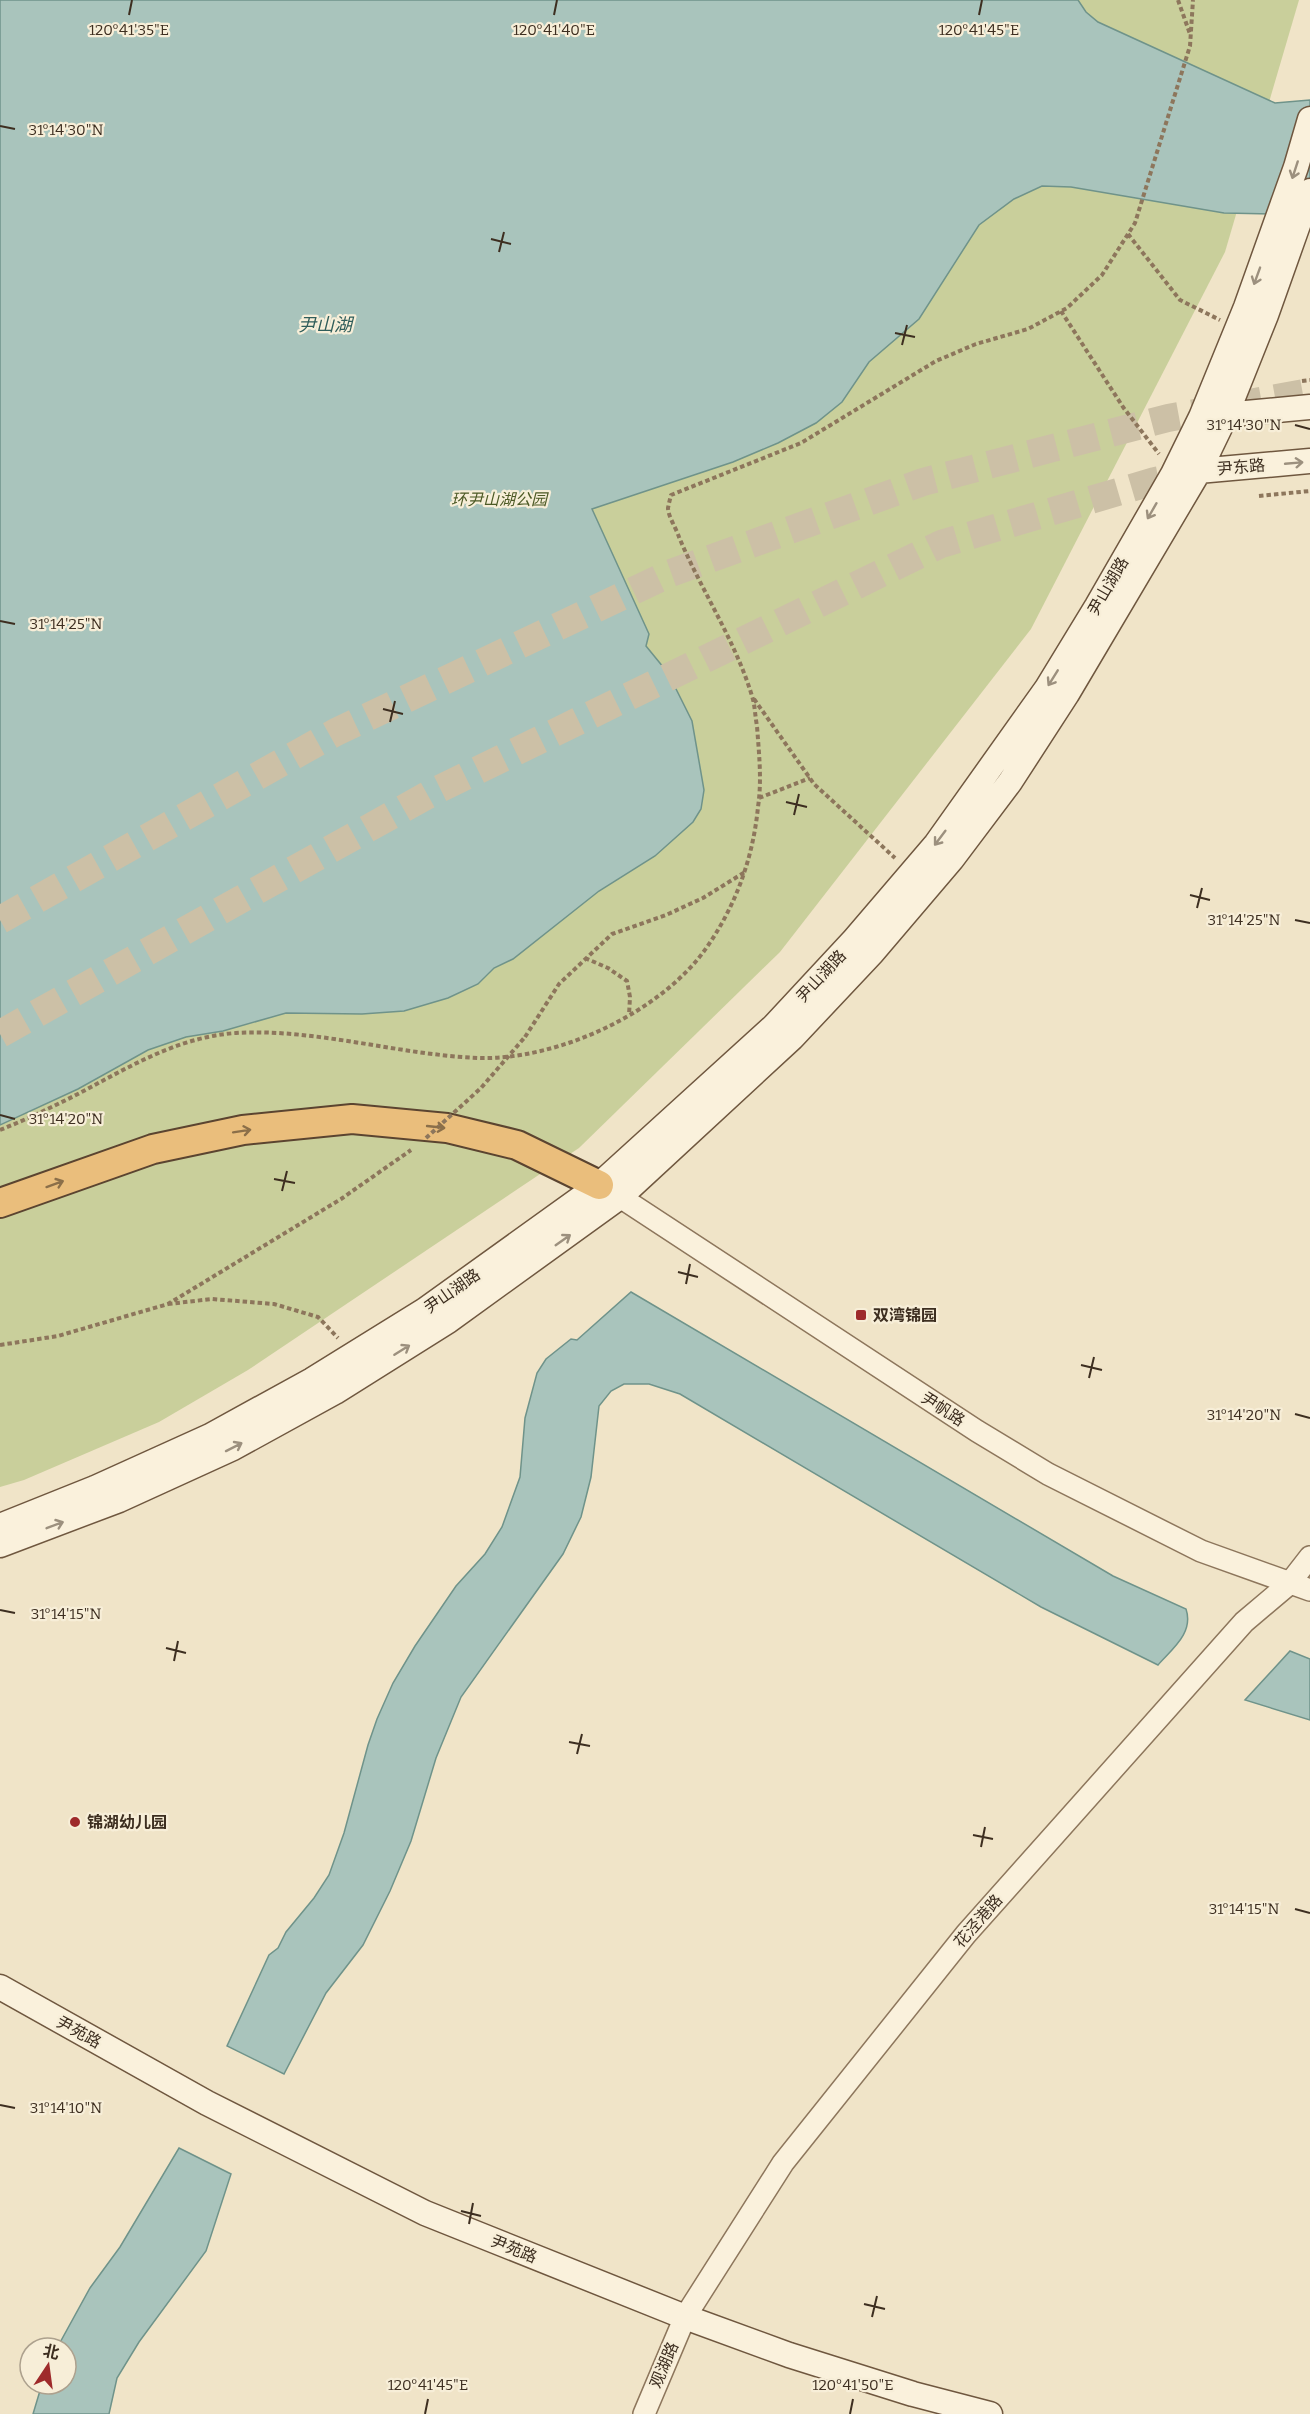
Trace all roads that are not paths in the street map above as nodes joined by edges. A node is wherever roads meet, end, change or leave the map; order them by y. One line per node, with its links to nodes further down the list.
1 (1310, 119): 3 (main road, 尹山湖路, one-way to 3)
2 (1310, 191): 3 (main road, 尹山湖路)
3 (1288, 223): 5 (main road, 尹山湖路); 6 (main road, 尹山湖路, one-way to 6)
4 (1310, 407): 5 (main road)
5 (1226, 415): 6 (main road); 8 (main road, 尹山湖路)
6 (1201, 417): 9 (main road, 尹山湖路)
7 (1310, 461): 8 (main road, 尹东路, one-way to 7)
8 (1199, 471): 9 (main road, 尹东路); 10 (main road, 尹山湖路)
9 (1173, 474): 10 (main road, 尹山湖路, one-way to 10)
10 (610, 1191): 11 (highway, one-way to 10); 12 (main road, 尹山湖路); 13 (main road, 尹山湖路, one-way to 10); 15 (street, 尹帆路)
11 (0, 1203)
12 (0, 1526)
13 (0, 1545)
14 (1310, 1557): 15 (street, 花泾港路)
15 (1289, 1584): 16 (street, 尹帆路); 18 (street, 花泾港路)
16 (1310, 1590)
17 (0, 1987): 18 (main road, 尹苑路)
18 (685, 2317): 19 (street, 观湖路); 20 (main road, 尹苑路)
19 (644, 2414)
20 (990, 2414)

